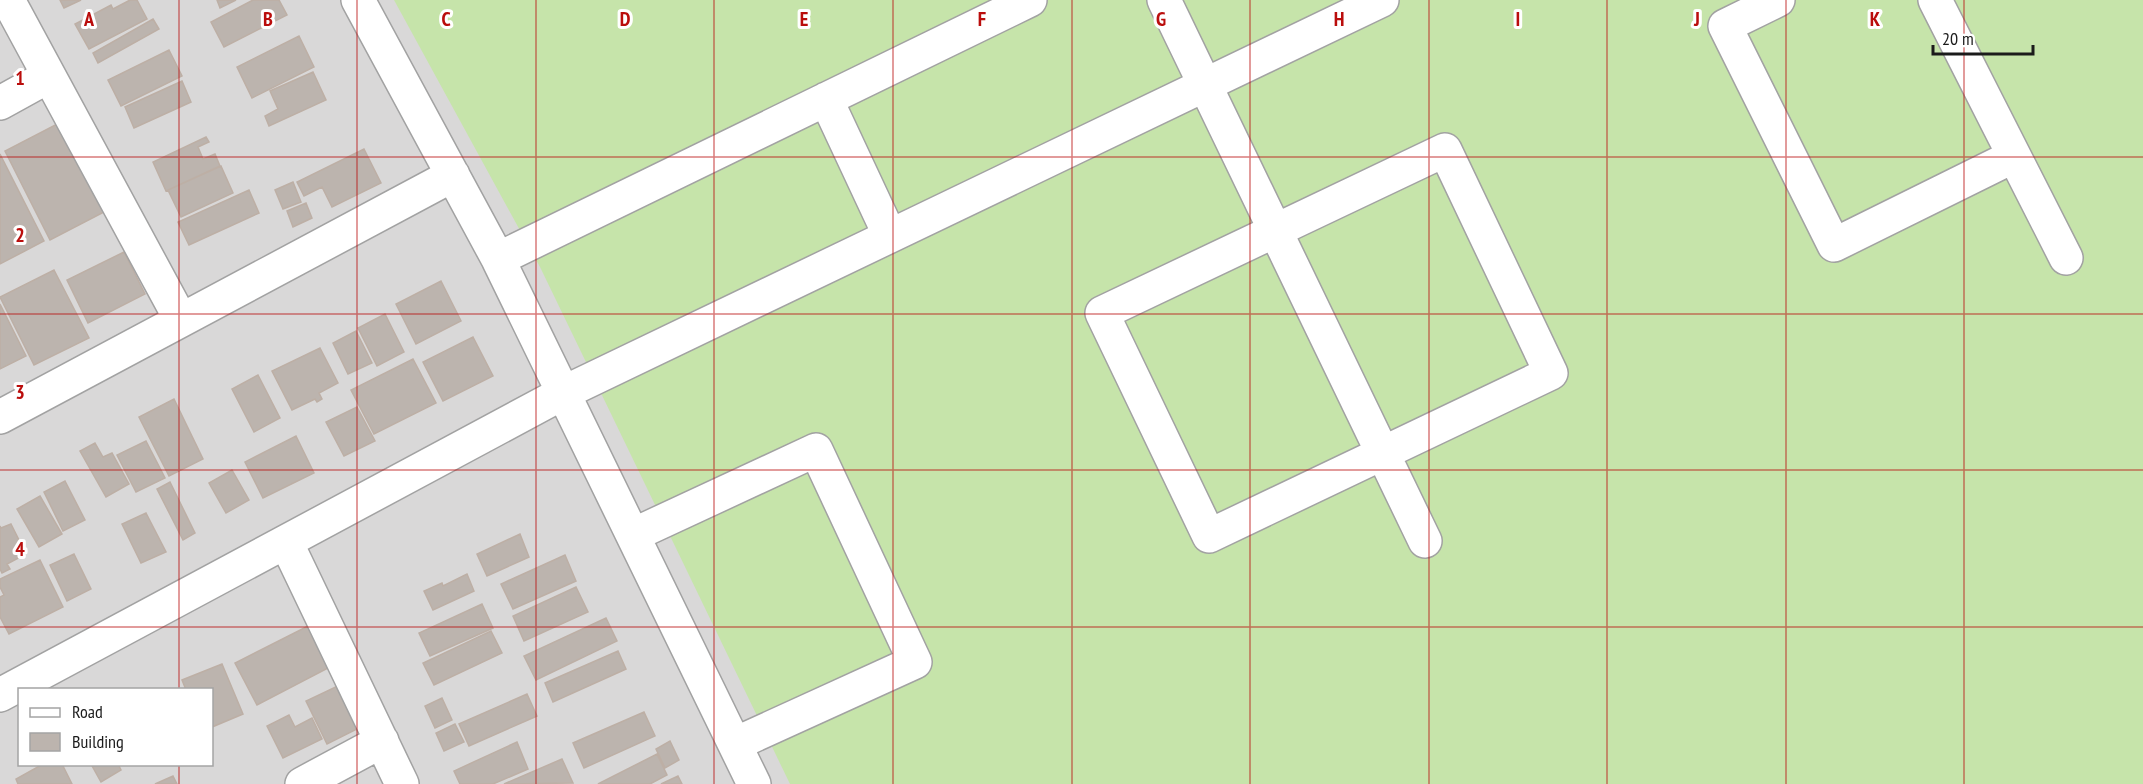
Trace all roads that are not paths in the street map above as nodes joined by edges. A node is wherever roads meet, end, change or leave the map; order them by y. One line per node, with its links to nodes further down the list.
1 (8, 0): 8 (street)
2 (358, 0): 13 (street)
3 (1030, 0): 10 (street)
4 (1164, 0): 9 (street)
5 (1382, 0): 9 (street)
6 (1778, 0): 12 (street)
7 (1935, 0): 12 (street)
8 (49, 76): 11 (street); 18 (street)
9 (1205, 85): 14 (street); 15 (street)
10 (826, 99): 15 (street); 17 (street)
11 (0, 103)
12 (2014, 156): 16 (street)
13 (453, 174): 17 (street); 18 (street)
14 (1275, 231): 21 (street); 21 (street); 21 (street)
15 (890, 236): 19 (street)
16 (2066, 258)
17 (498, 259): 19 (street)
18 (181, 320): 20 (street)
19 (563, 393): 22 (street); 24 (street)
20 (0, 417)
21 (1382, 453): 23 (street)
22 (633, 535): 27 (street); 27 (street)
23 (1425, 541)
24 (286, 542): 25 (street); 26 (street)
25 (0, 695)
26 (382, 741): 28 (street); 29 (street)
27 (735, 744): 30 (street)
28 (302, 784)
29 (402, 784)
30 (754, 784)

